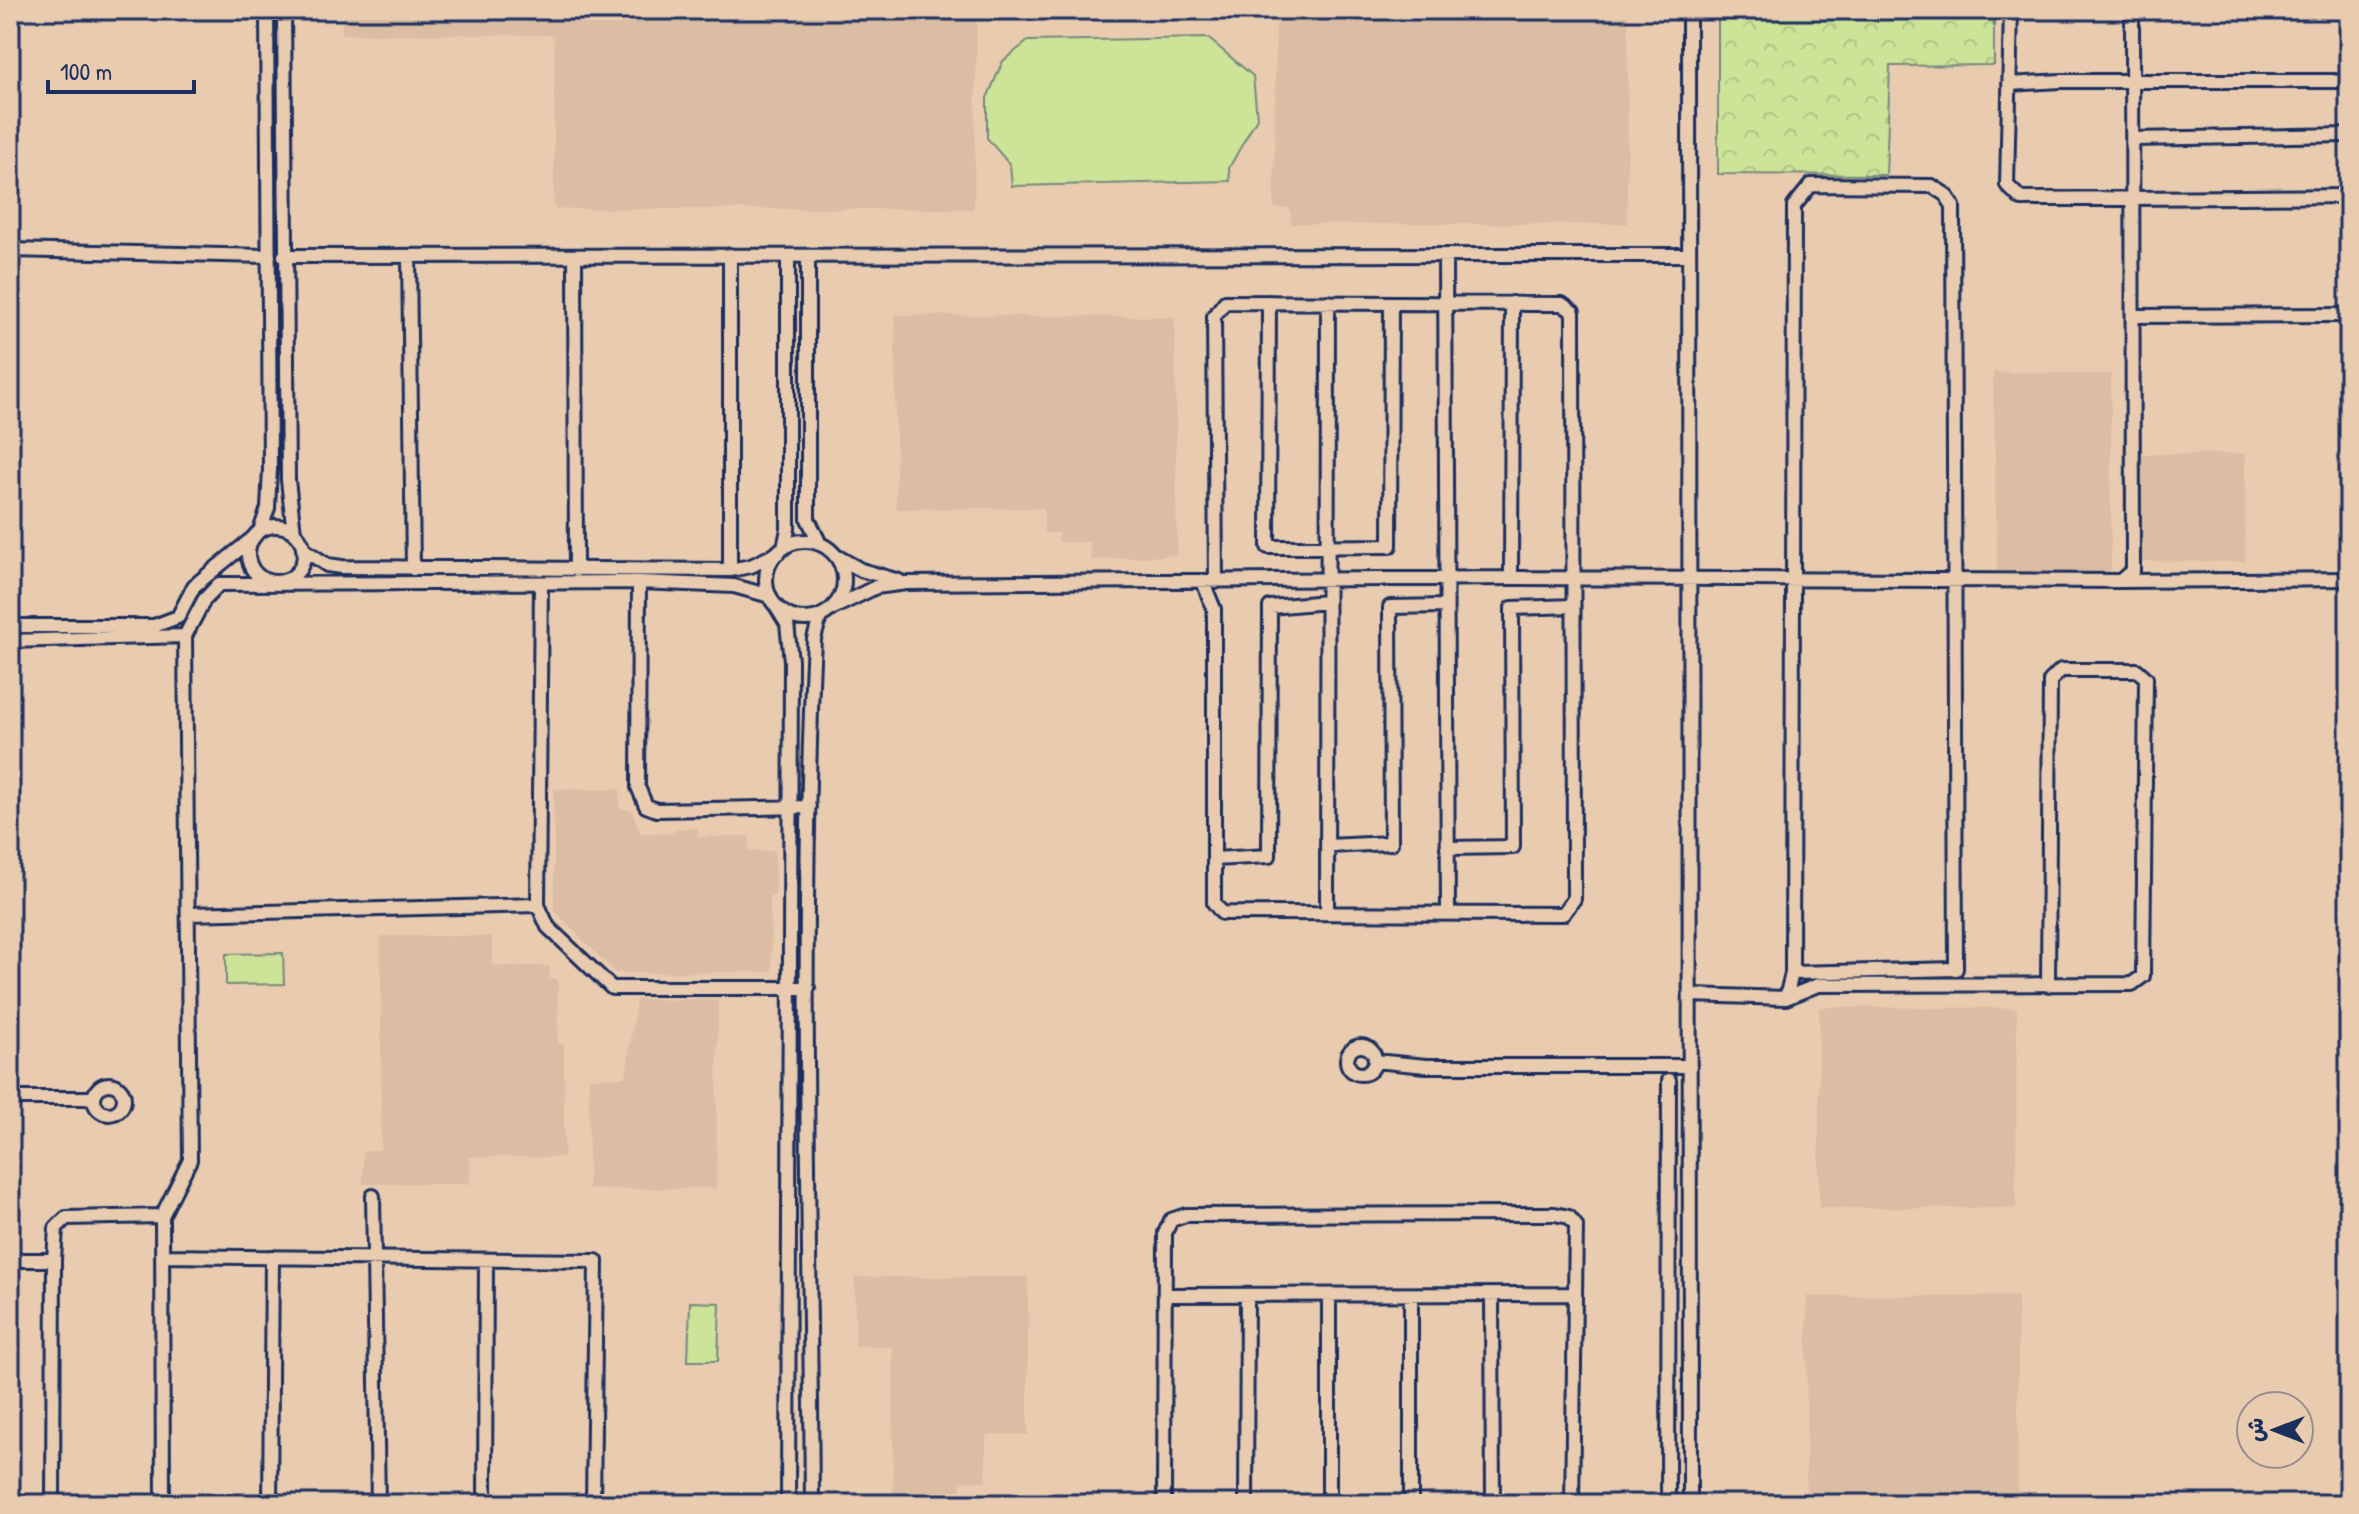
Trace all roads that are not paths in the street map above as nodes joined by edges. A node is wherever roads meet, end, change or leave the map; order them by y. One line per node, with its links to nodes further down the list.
1 (267, 10): 17 (street)
2 (284, 10): 18 (street)
3 (1689, 10): 16 (street)
4 (2011, 10): 8 (street)
5 (2132, 10): 7 (street)
6 (2349, 81): 7 (street)
7 (2133, 82): 8 (street); 10 (street)
8 (2009, 84): 12 (street)
9 (2349, 135): 10 (street)
10 (2133, 139): 12 (street)
11 (2349, 196): 12 (street)
12 (2133, 198): 29 (street)
13 (10, 250): 17 (street)
14 (730, 255): 19 (street); 20 (street); 39 (street)
15 (1445, 255): 16 (street); 21 (street); 26 (street)
16 (1689, 255): 46 (street)
17 (269, 256): 31 (street)
18 (284, 256): 22 (street); 30 (street)
19 (575, 256): 22 (street); 38 (street)
20 (788, 256): 21 (street); 35 (street)
21 (808, 256): 32 (street)
22 (409, 257): 37 (street)
23 (1269, 302): 24 (street); 33 (street); 51 (street)
24 (1328, 302): 25 (street); 33 (street)
25 (1391, 303): 26 (street); 33 (street)
26 (1445, 303): 27 (street); 45 (street)
27 (1512, 303): 40 (street); 41 (street)
28 (2349, 315): 29 (street)
29 (2133, 316): 48 (street)
30 (294, 533): 31 (street); 34 (street)
31 (257, 535): 49 (street); 61 (street)
32 (820, 544): 35 (street); 36 (street)
33 (1328, 547): 44 (street)
34 (303, 549): 37 (street); 49 (street)
35 (781, 550): 39 (street); 54 (street)
36 (835, 554): 53 (street); 58 (street)
37 (413, 569): 38 (street)
38 (576, 570): 39 (street)
39 (730, 570)
40 (1511, 578): 41 (street); 45 (street)
41 (1573, 578): 46 (street); 57 (street)
42 (1793, 579): 46 (street); 47 (street); 47 (street); 74 (street)
43 (2349, 579): 48 (street)
44 (1327, 580): 45 (street); 51 (street); 55 (street)
45 (1446, 580): 56 (street)
46 (1691, 580): 79 (street)
47 (1954, 580): 48 (street); 73 (street)
48 (2120, 581)
49 (276, 582): 52 (street); 62 (street)
50 (639, 582): 52 (street); 54 (street); 64 (street)
51 (1214, 582): 53 (street); 59 (street); 59 (street)
52 (541, 583): 69 (street)
53 (906, 583): 58 (street)
54 (773, 601): 60 (street); 64 (street)
55 (1327, 602): 66 (street); 68 (street)
56 (1446, 606): 66 (street); 67 (street)
57 (1573, 606): 67 (street); 72 (street)
58 (833, 608): 60 (street)
59 (1214, 609): 68 (street)
60 (820, 617): 65 (street)
61 (10, 626)
62 (185, 636): 63 (street); 71 (street)
63 (10, 641)
64 (788, 807): 65 (street); 77 (street)
65 (809, 807): 78 (street)
66 (1327, 846): 70 (street)
67 (1447, 848): 72 (street)
68 (1214, 859): 70 (street)
69 (538, 905): 71 (street); 77 (street)
70 (1327, 913): 72 (street)
71 (188, 914): 87 (street)
72 (1448, 914)
73 (1956, 969): 74 (street); 75 (street)
74 (1792, 973): 80 (street)
75 (1969, 985): 76 (street); 80 (street)
76 (2048, 985): 76 (street)
77 (788, 988): 78 (street); 106 (street)
78 (808, 988): 107 (street)
79 (1691, 995): 80 (street); 82 (street)
80 (1786, 998)
81 (1375, 1061): 82 (street)
82 (1690, 1066): 115 (street)
83 (1669, 1080): 114 (street)
84 (10, 1098): 85 (street)
85 (94, 1098)
86 (373, 1196): 90 (street)
87 (162, 1216): 88 (street); 92 (street)
88 (162, 1256): 89 (street); 101 (street)
89 (272, 1257): 90 (street); 102 (street)
90 (377, 1258): 93 (street); 103 (street)
91 (10, 1260): 92 (street)
92 (54, 1260): 100 (street)
93 (486, 1260): 104 (street); 105 (street)
94 (1575, 1294): 95 (street); 99 (street); 113 (street)
95 (1165, 1295): 96 (street); 108 (street)
96 (1247, 1295): 97 (street); 109 (street)
97 (1329, 1295): 98 (street); 110 (street)
98 (1411, 1295): 99 (street); 111 (street)
99 (1492, 1295): 112 (street)
100 (53, 1504)
101 (163, 1504)
102 (270, 1504)
103 (378, 1504)
104 (485, 1504)
105 (593, 1504)
106 (788, 1504)
107 (812, 1504)
108 (1164, 1504)
109 (1246, 1504)
110 (1329, 1504)
111 (1411, 1504)
112 (1493, 1504)
113 (1572, 1504)
114 (1668, 1504)
115 (1690, 1504)

